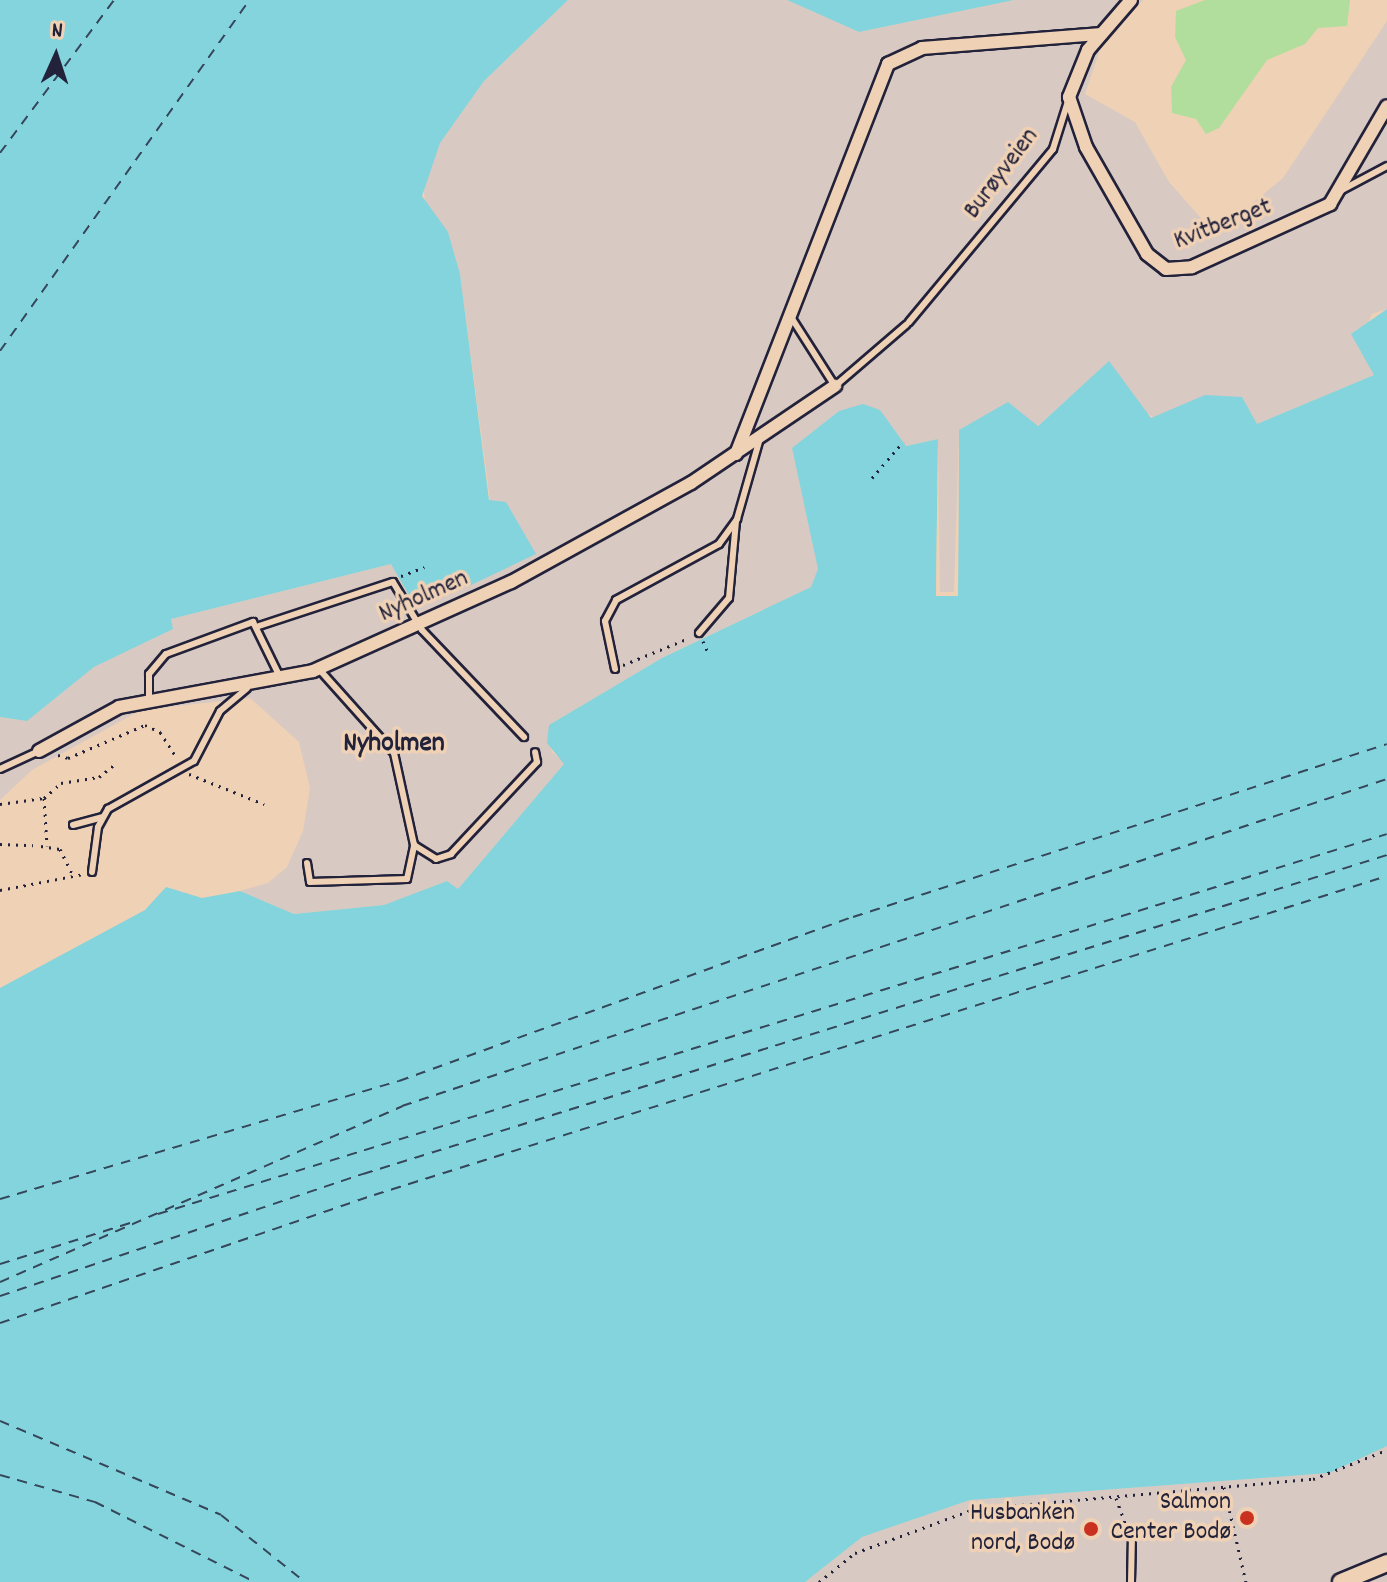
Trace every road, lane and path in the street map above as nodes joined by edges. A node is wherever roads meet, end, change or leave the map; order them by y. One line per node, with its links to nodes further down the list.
1 (1131, 0): 2 (street, Burøyveien)
2 (1101, 34): 3 (street, Burøyveien); 7 (street)
3 (1069, 97): 6 (street, Kvitberget); 8 (lane, Burøyveien)
4 (1387, 106): 6 (street, Kvitberget)
5 (1387, 166): 6 (lane)
6 (1342, 190)
7 (787, 311): 8 (lane); 12 (street)
8 (835, 386): 9 (street, Burøyveien)
9 (800, 411): 10 (street, Nyholmen)
10 (760, 438): 12 (street, Nyholmen); 14 (lane)
11 (903, 442): 13 (path)
12 (736, 454): 17 (street, Nyholmen)
13 (872, 478)
14 (737, 519): 19 (lane); 21 (lane)
15 (424, 567): 16 (path)
16 (399, 577)
17 (417, 624): 18 (lane); 20 (street, Nyholmen); 25 (lane)
18 (259, 626): 22 (lane); 24 (lane)
19 (699, 633): 21 (path)
20 (318, 668): 22 (street, Nyholmen); 38 (lane)
21 (615, 669)
22 (280, 677): 23 (street, Nyholmen)
23 (257, 682): 24 (street, Nyholmen); 29 (lane)
24 (149, 699): 26 (street, Nyholmen)
25 (524, 737)
26 (39, 751): 29 (path); 30 (lane)
27 (535, 752): 38 (lane)
28 (114, 765): 31 (path)
29 (182, 766): 33 (path); 34 (lane)
30 (0, 769)
31 (44, 798): 32 (path); 41 (path)
32 (0, 804)
33 (264, 804)
34 (102, 817): 35 (lane); 40 (lane)
35 (73, 825)
36 (0, 844): 37 (path)
37 (33, 845)
38 (414, 845): 39 (lane)
39 (307, 863)
40 (92, 872): 41 (path)
41 (73, 876): 42 (path)
42 (1, 889)
43 (1387, 1450): 44 (path)
44 (1224, 1487): 45 (path); 50 (path)
45 (1116, 1497): 46 (path); 48 (path)
46 (1132, 1534): 49 (lane)
47 (1387, 1563): 51 (street)
48 (819, 1582)
49 (1131, 1582)
50 (1246, 1582)
51 (1341, 1582)

